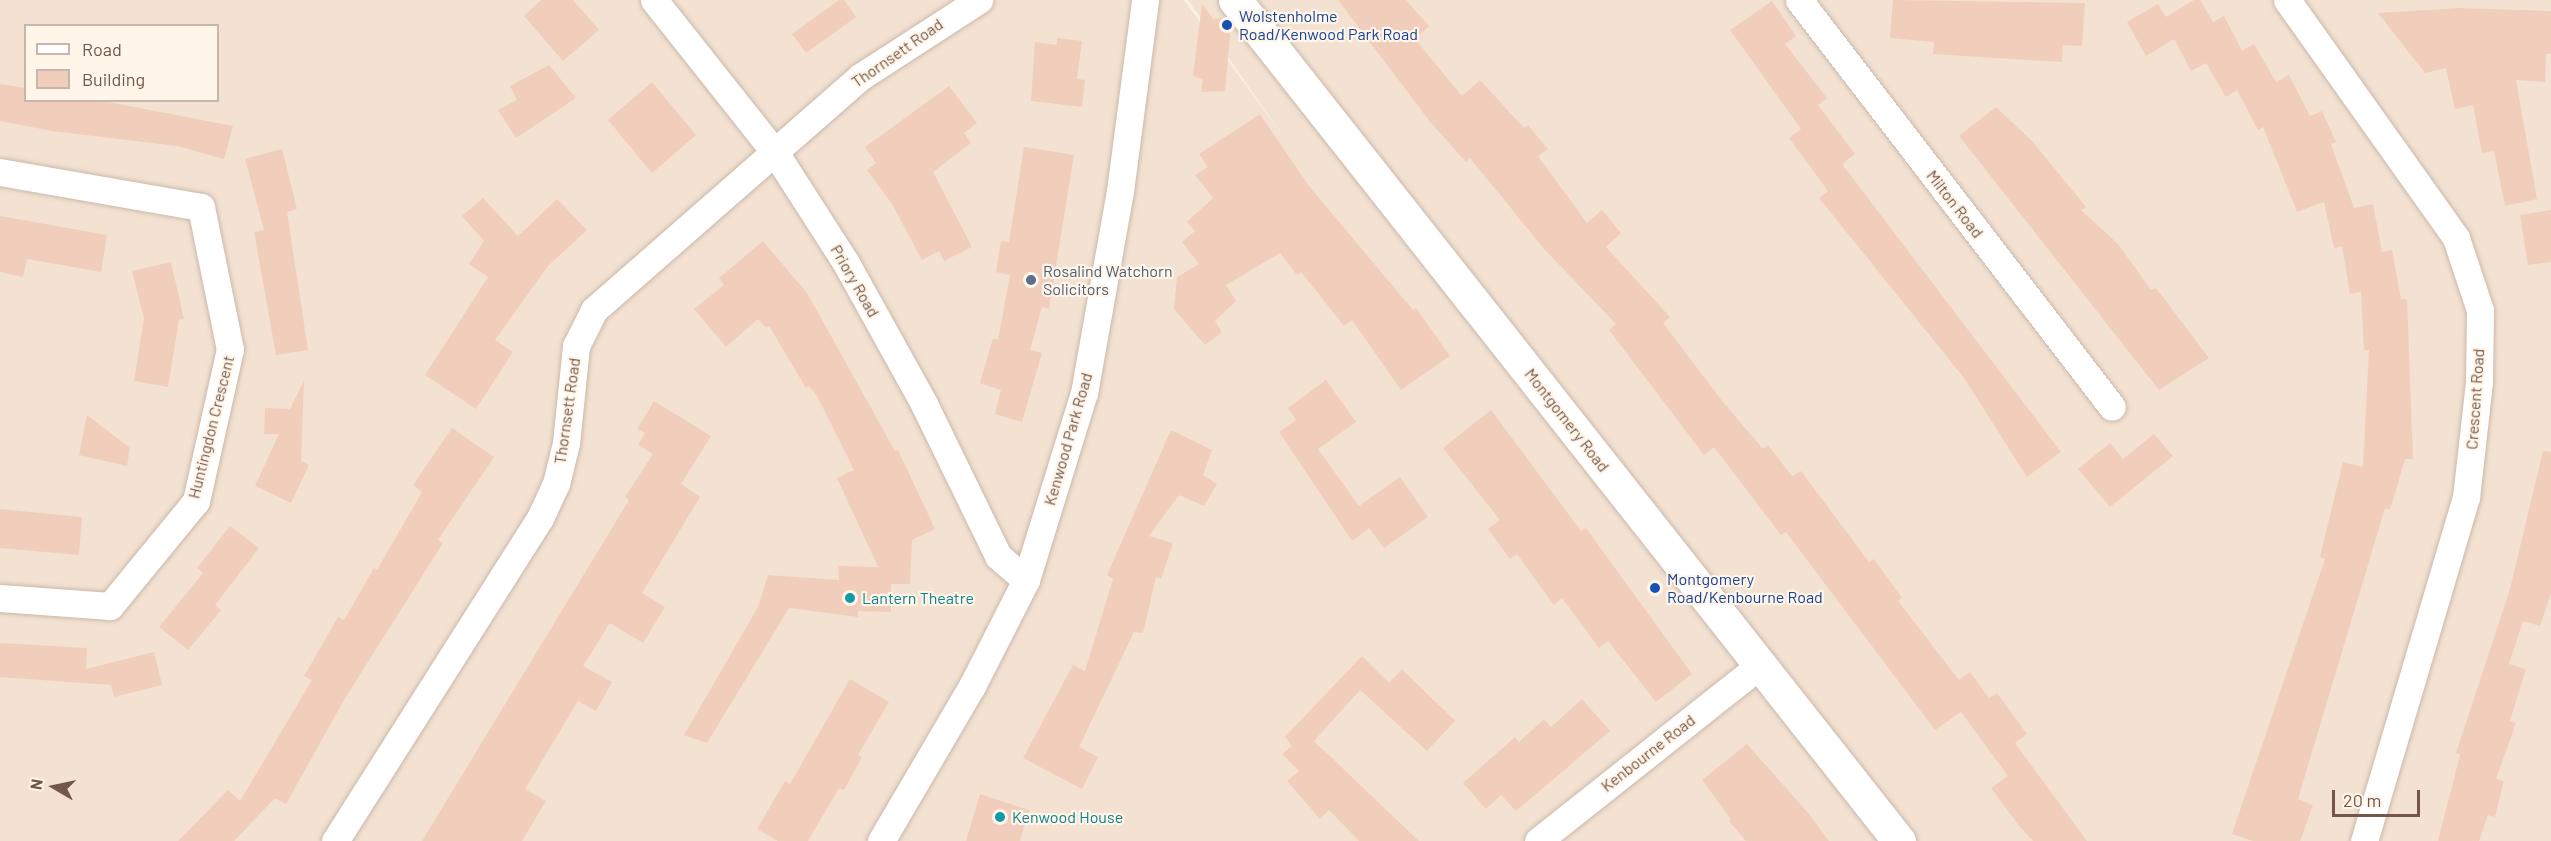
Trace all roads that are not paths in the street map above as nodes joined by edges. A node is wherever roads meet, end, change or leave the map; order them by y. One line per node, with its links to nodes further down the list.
1 (654, 0): 7 (street, Priory Road)
2 (979, 0): 7 (street, Thornsett Road)
3 (1145, 0): 10 (street, Kenwood Park Road)
4 (1235, 0): 12 (street, Montgomery Road)
5 (1799, 0): 9 (street, Milton Road)
6 (2287, 0): 17 (street, Crescent Road)
7 (776, 153): 10 (street, Priory Road); 13 (street, Thornsett Road)
8 (0, 172): 11 (street, Huntingdon Crescent)
9 (2112, 407)
10 (1026, 580): 14 (street, Kenwood Park Road)
11 (0, 598)
12 (1759, 666): 15 (street, Kenbourne Road); 16 (street, Montgomery Road)
13 (335, 841)
14 (881, 841)
15 (1538, 841)
16 (1899, 841)
17 (2364, 841)

